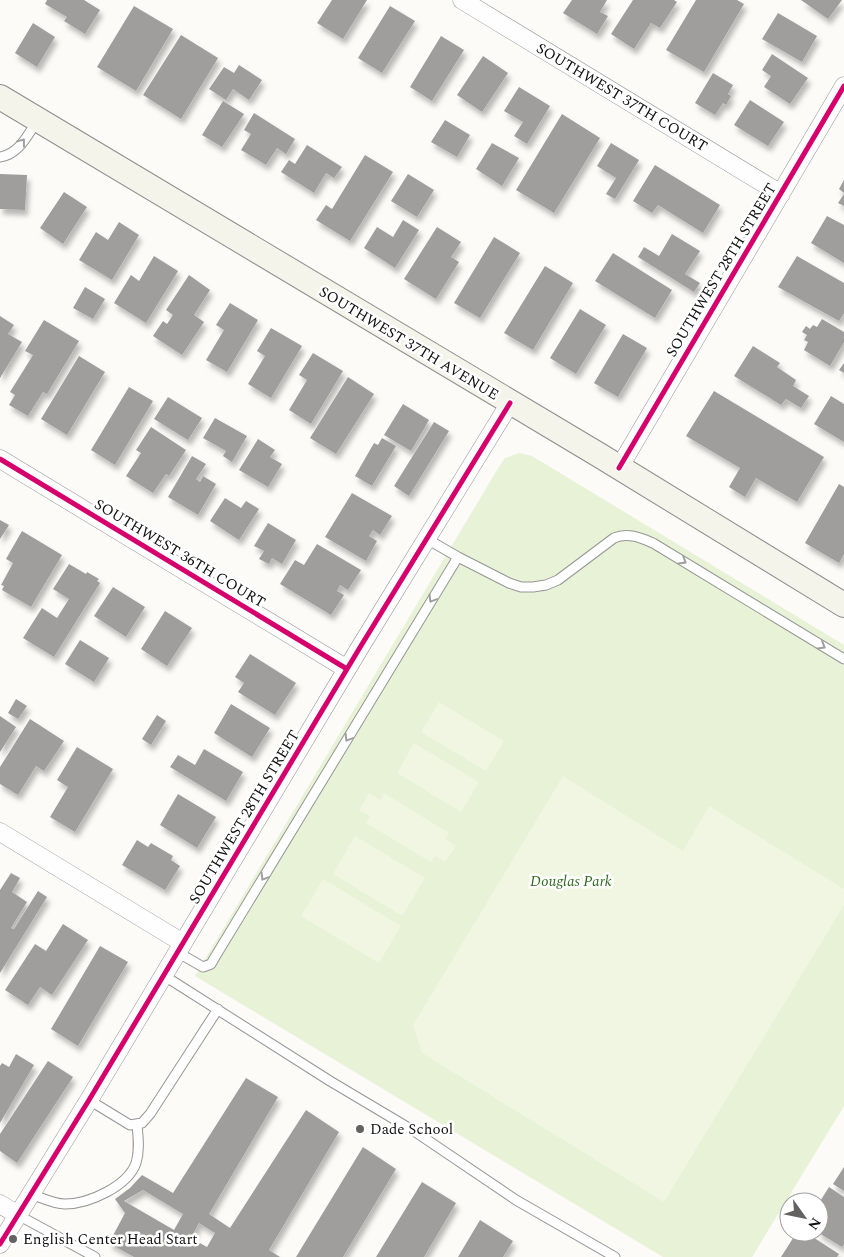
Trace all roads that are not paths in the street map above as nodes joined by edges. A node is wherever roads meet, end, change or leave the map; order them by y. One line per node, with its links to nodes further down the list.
1 (462, 0): 6 (street, SOUTHWEST 37TH COURT)
2 (844, 86): 6 (street, SOUTHWEST 28TH STREET)
3 (0, 97): 4 (main road, SOUTHWEST 37TH AVENUE)
4 (38, 119): 5 (lane, one-way to 4); 7 (main road, SOUTHWEST 37TH AVENUE)
5 (0, 157)
6 (781, 194): 9 (street, SOUTHWEST 28TH STREET)
7 (510, 403): 9 (main road, SOUTHWEST 37TH AVENUE); 10 (street, SOUTHWEST 28TH STREET)
8 (0, 459): 14 (street, SOUTHWEST 36TH COURT)
9 (619, 468): 12 (main road, SOUTHWEST 37TH AVENUE)
10 (427, 539): 11 (lane); 14 (street, SOUTHWEST 28TH STREET)
11 (458, 557): 13 (lane, one-way to 13); 16 (lane, one-way to 16)
12 (843, 603)
13 (844, 659)
14 (347, 669): 16 (street, SOUTHWEST 28TH STREET)
15 (0, 832): 16 (street)
16 (180, 947): 17 (street, SOUTHWEST 28TH STREET)
17 (163, 975): 18 (lane); 19 (street, SOUTHWEST 28TH STREET)
18 (218, 1010): 20 (lane); 26 (lane)
19 (89, 1100): 20 (lane); 21 (street, SOUTHWEST 28TH STREET)
20 (137, 1124): 21 (lane)
21 (31, 1194): 23 (street, SOUTHWEST 28TH STREET)
22 (0, 1204): 23 (street)
23 (18, 1215): 24 (street, SOUTHWEST 28TH STREET); 25 (lane)
24 (0, 1244)
25 (94, 1257)
26 (615, 1257)

